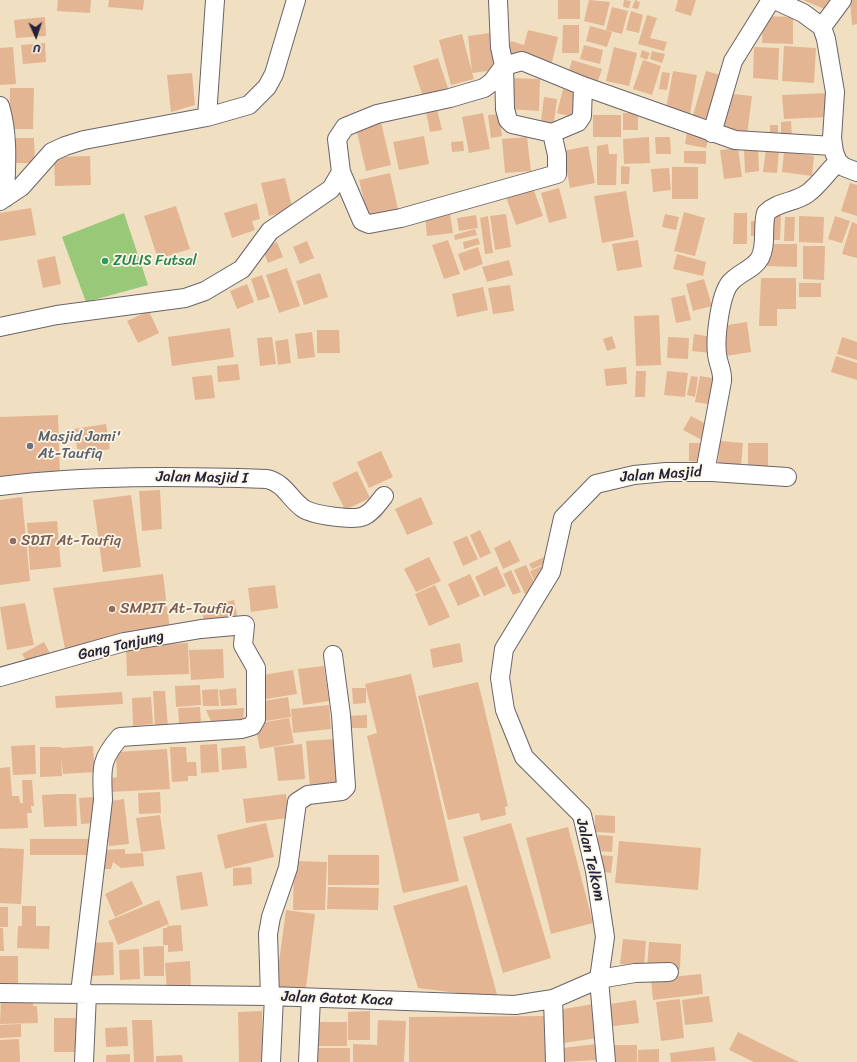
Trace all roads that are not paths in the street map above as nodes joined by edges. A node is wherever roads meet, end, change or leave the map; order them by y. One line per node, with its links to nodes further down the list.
1 (215, 0): 11 (street)
2 (296, 0): 11 (street)
3 (498, 0): 8 (street)
4 (771, 0): 13 (street)
5 (775, 0): 7 (street)
6 (842, 0): 7 (street)
7 (822, 27): 14 (street)
8 (504, 66): 9 (street); 12 (street); 15 (street)
9 (583, 86): 12 (street); 13 (street)
10 (0, 106): 17 (street)
11 (207, 118): 17 (street)
12 (552, 133): 15 (street)
13 (712, 133): 14 (street)
14 (835, 154): 16 (street); 19 (street)
15 (341, 172): 18 (street)
16 (857, 172)
17 (3, 200)
18 (0, 326)
19 (705, 472): 20 (street, Jalan Masjid); 23 (street, Jalan Masjid)
20 (787, 477)
21 (0, 486): 22 (street, Jalan Masjid I)
22 (384, 496)
23 (559, 531): 27 (street, Jalan Telkom)
24 (333, 655): 30 (street)
25 (0, 677): 28 (street, Gang Tanjung)
26 (669, 972): 27 (street, Jalan Gatot Kaca)
27 (599, 979): 32 (street, Jalan Gatot Kaca); 37 (street, Jalan Telkom)
28 (83, 993): 29 (street, Jalan Gatot Kaca); 30 (street, Jalan Gatot Kaca); 33 (street)
29 (0, 994)
30 (272, 996): 31 (street, Jalan Gatot Kaca); 34 (street)
31 (311, 998): 32 (street, Jalan Gatot Kaca); 35 (street)
32 (554, 999): 36 (street)
33 (84, 1062)
34 (271, 1062)
35 (308, 1062)
36 (555, 1062)
37 (606, 1062)

